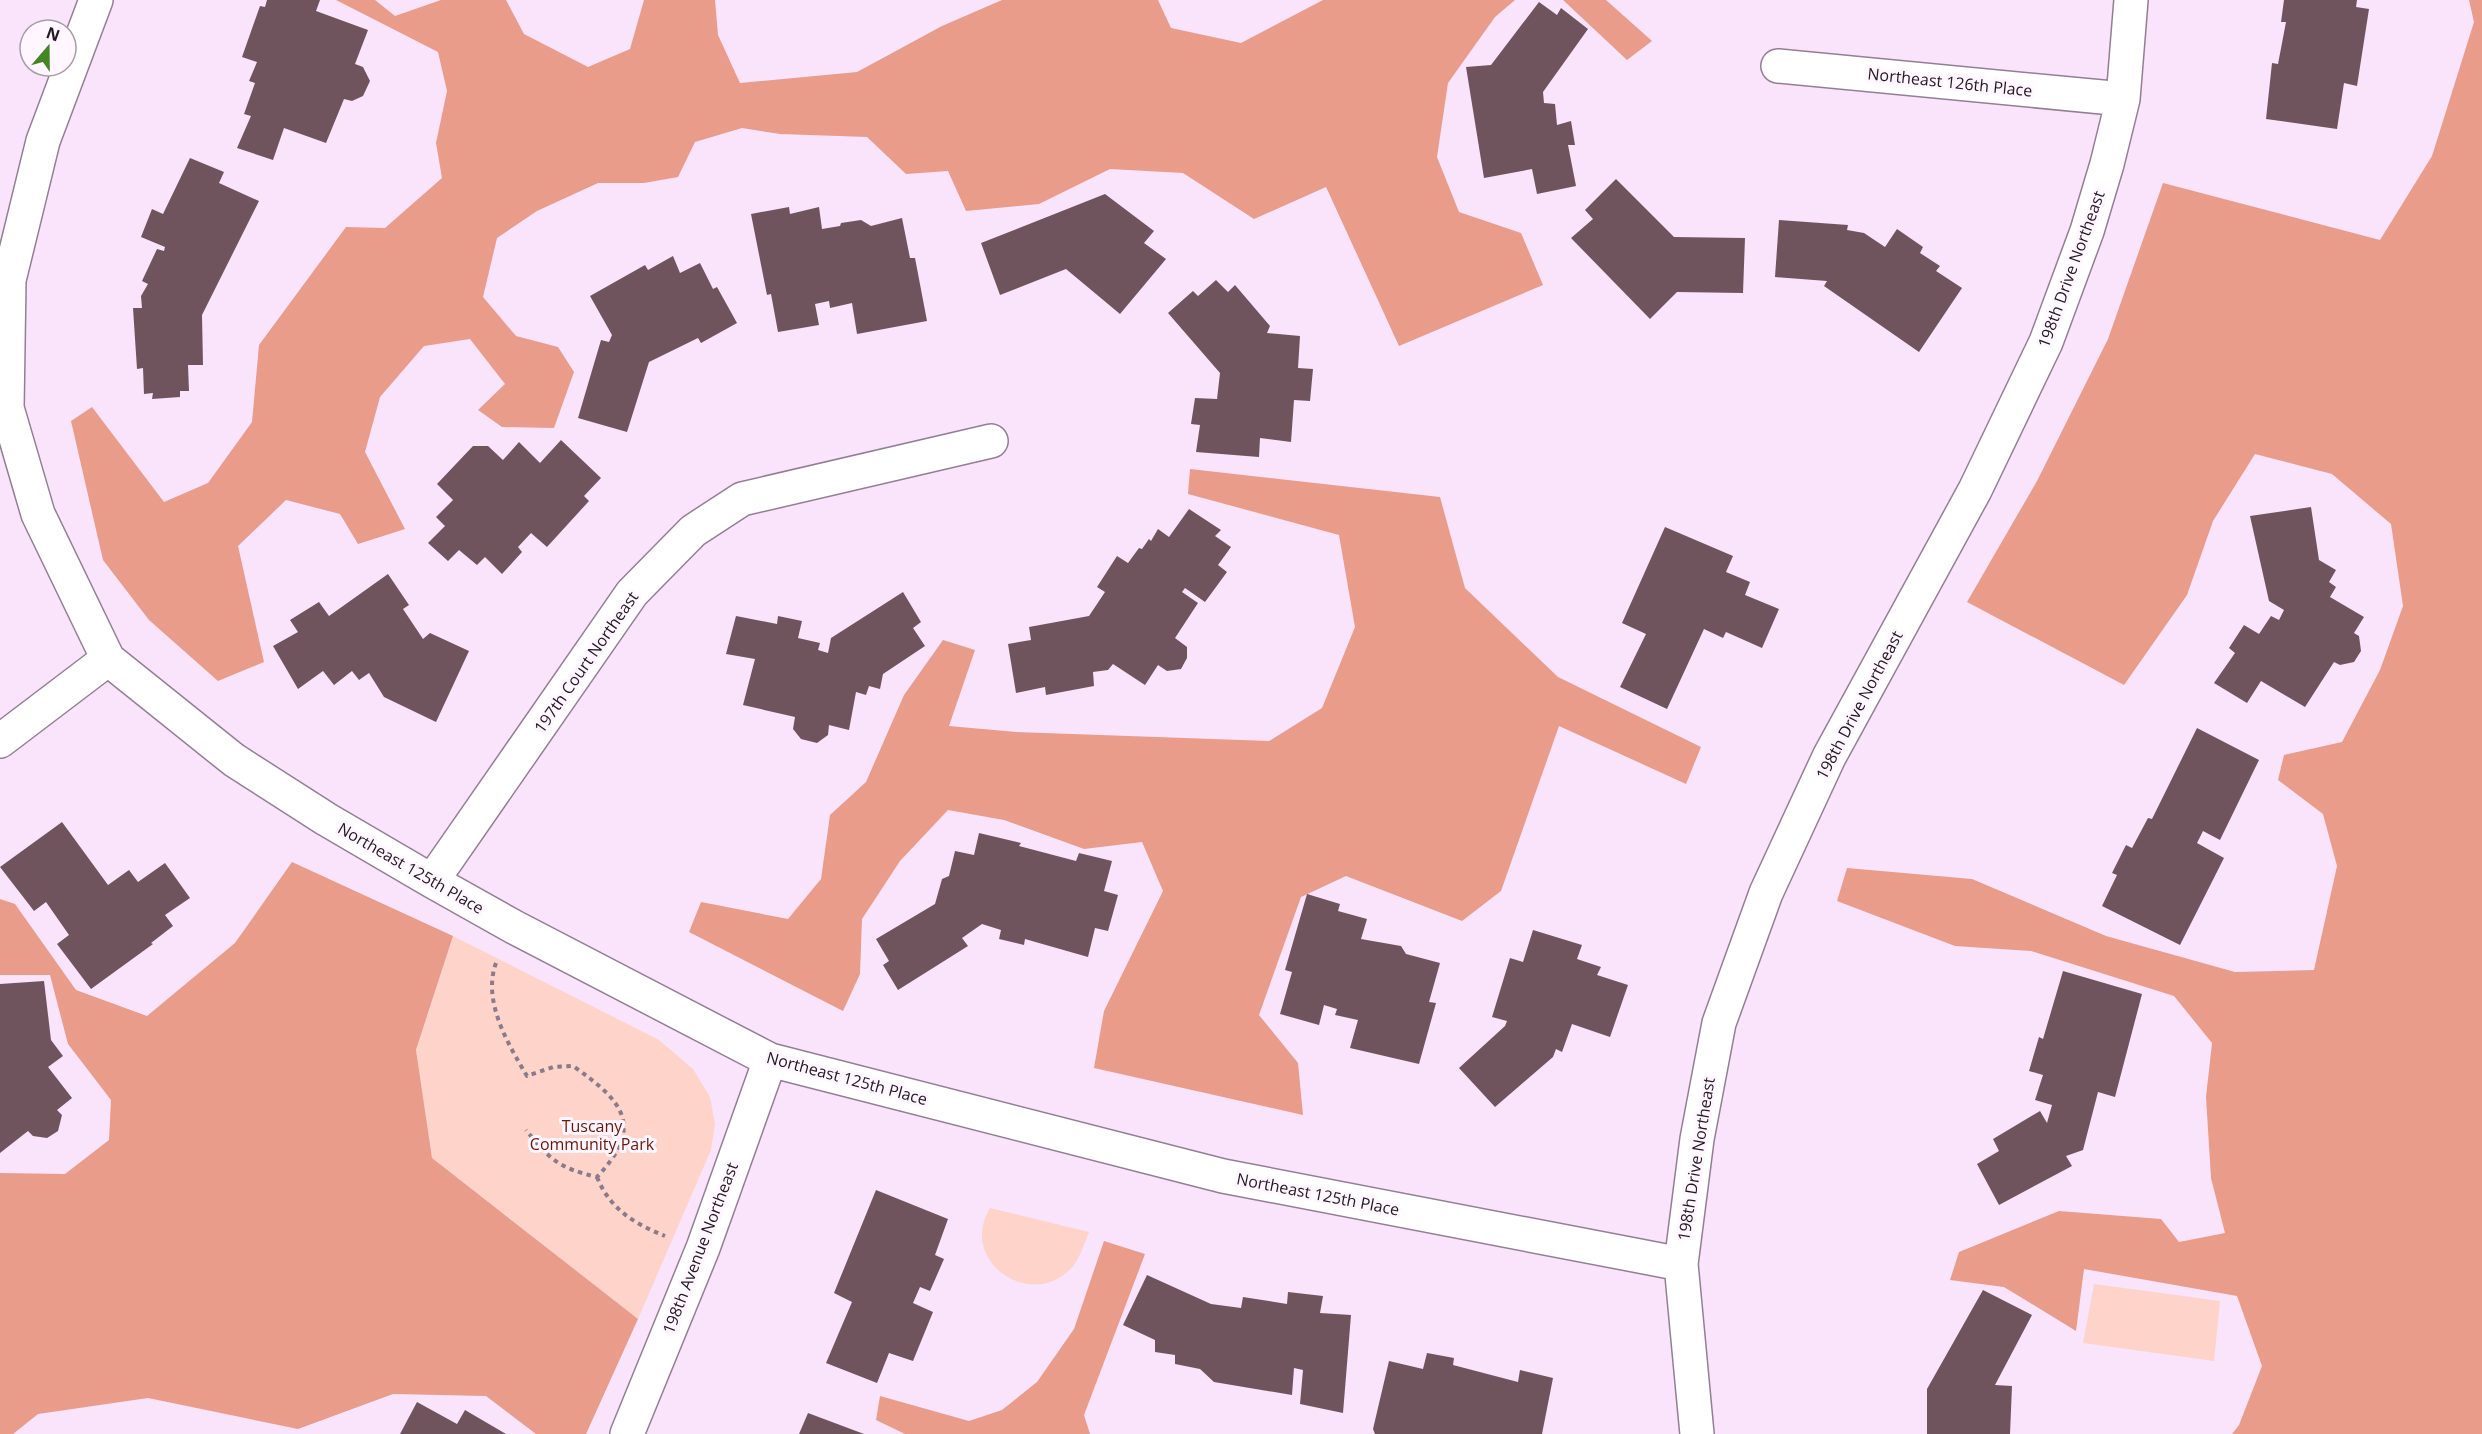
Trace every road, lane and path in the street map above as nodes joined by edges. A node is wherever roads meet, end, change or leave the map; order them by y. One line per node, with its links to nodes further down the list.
1 (96, 0): 6 (street)
2 (2131, 0): 4 (street, 198th Drive Northeast)
3 (1778, 66): 4 (street, Northeast 126th Place)
4 (2123, 99): 14 (street, 198th Drive Northeast)
5 (991, 441): 8 (street, 197th Court Northeast)
6 (108, 659): 7 (street); 8 (street, Northeast 125th Place)
7 (0, 741)
8 (432, 881): 9 (street, Northeast 125th Place)
9 (514, 927): 10 (street, Northeast 125th Place); 12 (path)
10 (770, 1060): 13 (street, 198th Avenue Northeast); 14 (street, Northeast 125th Place)
11 (526, 1130): 12 (path)
12 (597, 1177): 13 (path)
13 (703, 1248): 15 (street, 198th Avenue Northeast)
14 (1681, 1264): 16 (street, 198th Drive Northeast)
15 (627, 1434)
16 (1697, 1434)

